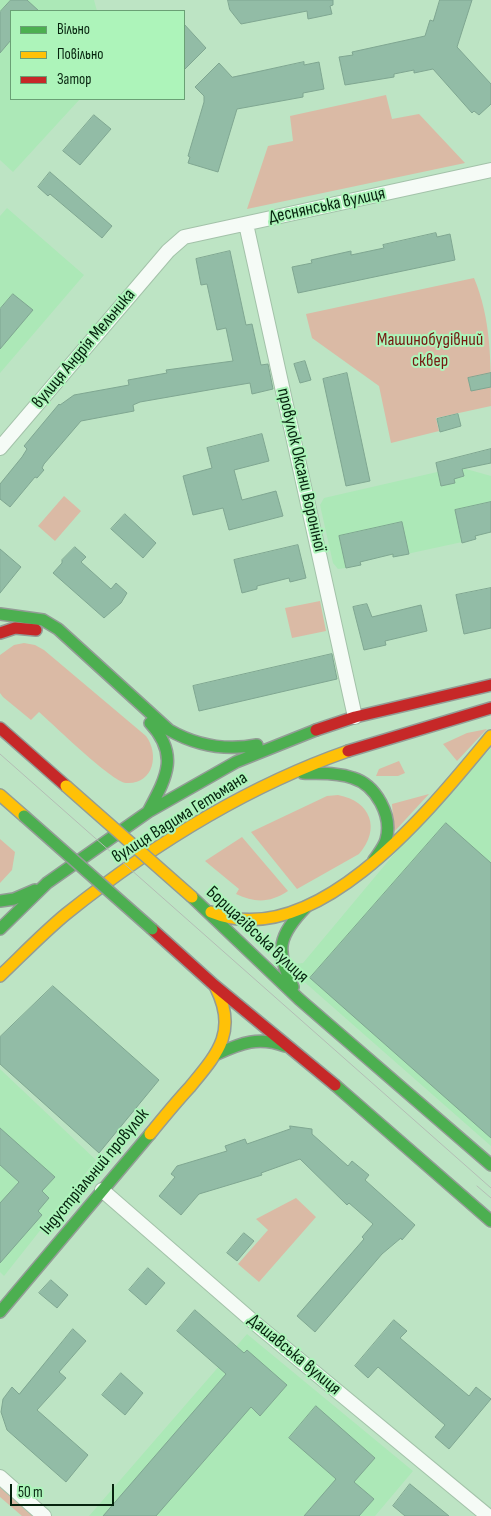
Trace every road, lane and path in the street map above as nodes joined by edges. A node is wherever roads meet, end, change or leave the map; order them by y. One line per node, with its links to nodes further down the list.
1 (491, 170): 2 (street, Деснянська вулиця)
2 (246, 224): 3 (street, Деснянська вулиця); 9 (street, провулок Оксани Вороніної)
3 (168, 251): 4 (street, вулиця Андрія Мельника)
4 (0, 448)
5 (0, 614): 12 (main road)
6 (0, 633): 15 (main road)
7 (491, 685): 9 (main road, вулиця Вадима Гетьмана)
8 (491, 708): 13 (main road, вулиця Вадима Гетьмана)
9 (355, 717): 12 (main road, вулиця Вадима Гетьмана)
10 (2, 729): 20 (main road, Борщагівська вулиця, bridge)
11 (491, 736): 16 (main road)
12 (291, 738): 15 (main road, вулиця Вадима Гетьмана)
13 (295, 772): 16 (main road); 22 (main road, вулиця Вадима Гетьмана)
14 (0, 795): 23 (main road, bridge)
15 (148, 812): 17 (main road, вулиця Вадима Гетьмана)
16 (369, 868): 19 (main road)
17 (40, 888): 18 (main road); 21 (main road, вулиця Вадима Гетьмана)
18 (0, 901)
19 (310, 903): 20 (main road); 24 (main road)
20 (207, 910): 24 (main road, Борщагівська вулиця)
21 (0, 929)
22 (0, 976)
23 (214, 985): 25 (main road); 26 (main road, Індустріальний провулок)
24 (299, 998): 27 (main road, Борщагівська вулиця)
25 (298, 1053): 26 (main road, Індустріальний провулок); 29 (main road)
26 (217, 1054): 28 (main road, Індустріальний провулок)
27 (491, 1165)
28 (102, 1190): 30 (main road, Індустріальний провулок); 33 (street, Дашавська вулиця)
29 (491, 1221)
30 (0, 1312)
31 (0, 1477): 32 (street)
32 (44, 1516)
33 (488, 1516)

